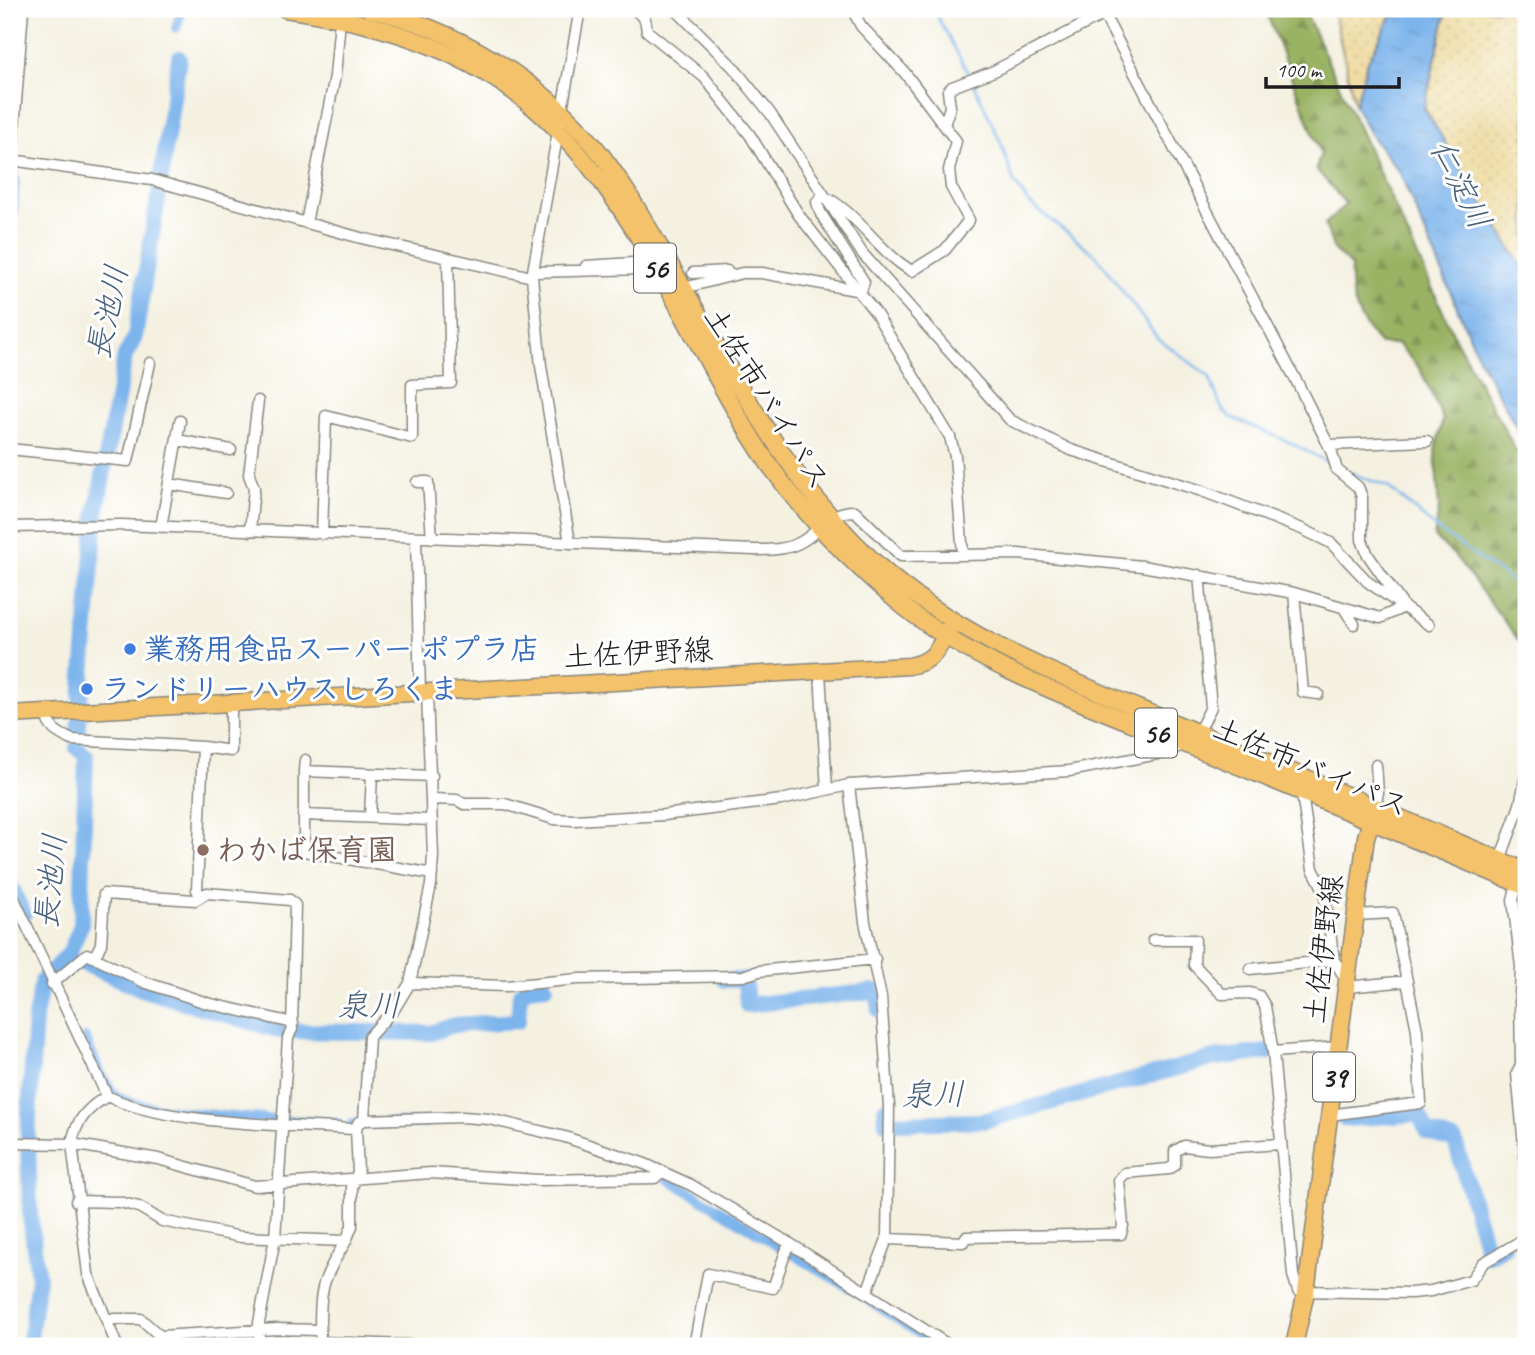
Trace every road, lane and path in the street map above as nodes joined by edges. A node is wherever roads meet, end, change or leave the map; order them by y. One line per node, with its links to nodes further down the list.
1 (23, 9): 13 (street)
2 (285, 9): 10 (main road, 土佐市バイパス / 56)
3 (369, 9): 11 (main road, 土佐市バイパス / 56)
4 (580, 9): 11 (street)
5 (634, 9): 26 (street)
6 (675, 9): 16 (street)
7 (852, 9): 12 (street)
8 (1114, 9): 9 (street)
9 (1102, 12): 12 (street); 32 (street)
10 (341, 13): 11 (main road, 土佐市バイパス / 56); 17 (street)
11 (561, 123): 20 (main road, 土佐市バイパス / 56); 24 (street); 25 (main road, 土佐市バイパス / 56)
12 (944, 125): 16 (street)
13 (11, 132): 14 (street)
14 (11, 160): 15 (street); 17 (street)
15 (9, 194)
16 (822, 196): 26 (street); 49 (street)
17 (306, 223): 18 (street)
18 (448, 259): 24 (street); 42 (street)
19 (633, 263): 21 (street)
20 (653, 265): 21 (street); 38 (main road, 土佐市バイパス / 56)
21 (565, 273): 24 (street)
22 (694, 273): 23 (street)
23 (762, 273): 25 (street); 26 (street)
24 (533, 274): 45 (street)
25 (684, 288): 38 (main road, 土佐市バイパス / 56)
26 (861, 292): 46 (street)
27 (150, 363): 33 (street)
28 (257, 401): 41 (street)
29 (180, 421): 30 (street)
30 (177, 440): 34 (street); 36 (street)
31 (1427, 441): 32 (street)
32 (1329, 445): 49 (street)
33 (9, 449)
34 (231, 450)
35 (417, 482): 44 (street)
36 (169, 484): 37 (street); 40 (street)
37 (226, 493)
38 (824, 522): 45 (street); 46 (street); 53 (main road, 土佐市バイパス / 56)
39 (9, 527): 40 (street)
40 (161, 527): 41 (street)
41 (250, 531): 42 (street)
42 (322, 534): 43 (street)
43 (416, 537): 44 (street); 55 (street)
44 (432, 538): 45 (street)
45 (570, 543)
46 (963, 555): 47 (street)
47 (1199, 575): 48 (street); 60 (street)
48 (1294, 593): 50 (street); 56 (street)
49 (1404, 607): 50 (street); 52 (street)
50 (1344, 608): 51 (street)
51 (1354, 624)
52 (1429, 625)
53 (949, 629): 54 (main road, 土佐伊野線); 60 (main road, 土佐市バイパス / 56); 61 (main road, 土佐市バイパス / 56)
54 (820, 672): 55 (main road, 土佐伊野線); 68 (street)
55 (424, 693): 57 (main road, 土佐伊野線); 66 (street)
56 (1318, 694)
57 (231, 703): 58 (main road, 土佐伊野線); 62 (street)
58 (45, 712): 59 (main road, 土佐伊野線); 62 (street)
59 (9, 715)
60 (1199, 733): 61 (street); 72 (main road, 土佐市バイパス / 56)
61 (1185, 744): 67 (street); 69 (main road, 土佐市バイパス / 56)
62 (203, 747): 79 (street)
63 (1376, 765): 72 (street)
64 (372, 774): 66 (street); 71 (street); 73 (street)
65 (1526, 775): 75 (street)
66 (432, 776): 70 (street)
67 (849, 785): 68 (street); 83 (street)
68 (827, 790): 70 (street)
69 (1302, 794): 72 (main road, 土佐市バイパス / 56); 84 (street)
70 (432, 799): 74 (street)
71 (303, 815): 73 (street); 76 (street)
72 (1372, 815): 75 (main road, 土佐市バイパス / 56); 77 (main road, 土佐市バイパス / 56); 80 (main road, 土佐伊野線 / 39)
73 (370, 817): 74 (street)
74 (432, 820): 76 (street)
75 (1500, 860): 77 (main road, 土佐市バイパス / 56)
76 (432, 874): 88 (street)
77 (1523, 877): 90 (street)
78 (9, 888): 87 (street)
79 (201, 896): 82 (street); 91 (street)
80 (1356, 915): 86 (street); 89 (main road, 土佐伊野線 / 39)
81 (1153, 940): 93 (street)
82 (95, 956): 87 (street); 91 (street)
83 (874, 960): 88 (street); 108 (street)
84 (1334, 960): 85 (street); 89 (street)
85 (1250, 969)
86 (1407, 981): 89 (street); 95 (street)
87 (51, 982): 94 (street)
88 (410, 983): 97 (street)
89 (1347, 984): 92 (main road, 土佐伊野線 / 39)
90 (1523, 995): 101 (street)
91 (291, 1029): 96 (street)
92 (1339, 1047): 93 (street); 95 (main road, 土佐伊野線 / 39)
93 (1273, 1052): 100 (street)
94 (107, 1096): 96 (street); 99 (street)
95 (1329, 1115): 112 (main road, 土佐伊野線 / 39)
96 (283, 1122): 97 (street); 104 (street)
97 (358, 1125): 102 (street); 103 (street)
98 (13, 1143): 99 (street)
99 (72, 1144): 104 (street); 105 (street)
100 (1279, 1144): 108 (street); 112 (street)
101 (1526, 1166)
102 (658, 1174): 103 (street); 110 (street)
103 (355, 1178): 104 (street); 109 (street)
104 (277, 1186): 106 (street)
105 (76, 1201): 106 (street); 113 (street)
106 (275, 1238): 109 (street); 114 (street)
107 (1526, 1238): 112 (street)
108 (887, 1239): 111 (street)
109 (346, 1241): 115 (street)
110 (787, 1248): 111 (street); 120 (street)
111 (867, 1292): 121 (street)
112 (1306, 1292): 122 (main road, 土佐伊野線 / 39)
113 (106, 1319): 114 (street); 117 (street)
114 (259, 1330): 115 (street); 118 (street)
115 (320, 1330): 116 (street)
116 (320, 1344): 119 (street)
117 (117, 1346)
118 (259, 1346)
119 (436, 1346)
120 (694, 1346)
121 (950, 1346)
122 (1294, 1346)

